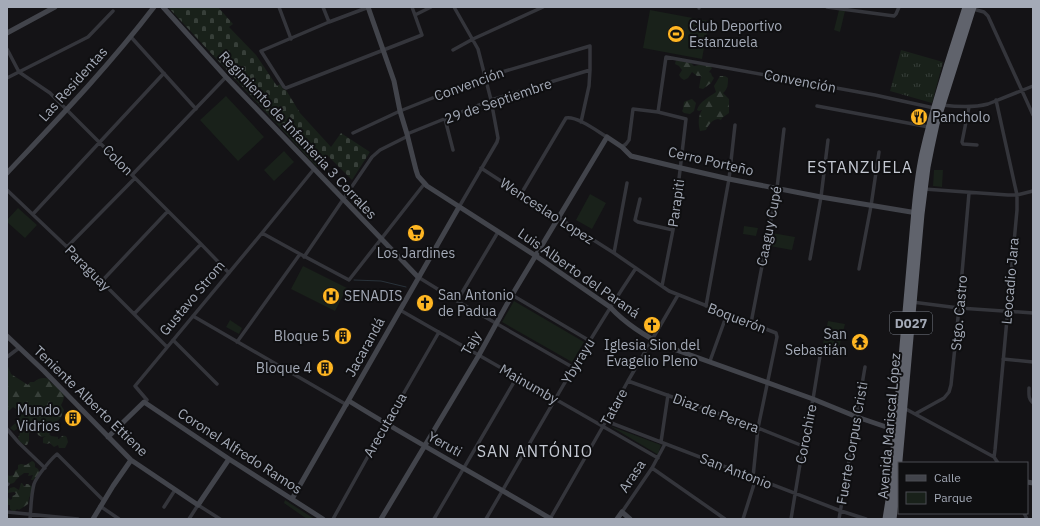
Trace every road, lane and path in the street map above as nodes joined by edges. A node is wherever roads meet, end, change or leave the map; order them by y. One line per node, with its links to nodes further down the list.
1 (55, 7): 17 (street)
2 (154, 7): 18 (street, Las Residentas)
3 (163, 7): 29 (street, Regimiento de Infanteria 3 Corrales)
4 (279, 7): 19 (street)
5 (323, 7): 16 (street)
6 (369, 7): 16 (street); 22 (street, Luis Alberto del Paraná)
7 (412, 7): 15 (street)
8 (431, 7): 15 (street)
9 (454, 7): 20 (street)
10 (543, 7): 20 (street)
11 (827, 7): 12 (street)
12 (899, 7)
13 (970, 8): 31 (street); 34 (highway, Avenida Mariscal López / D027); 37 (highway, Avenida Mariscal López / D027)
14 (114, 11): 25 (street)
15 (415, 15): 22 (street)
16 (329, 22): 19 (street)
17 (7, 32)
18 (131, 37): 26 (street); 39 (street, Las Residentas)
19 (291, 39): 22 (street)
20 (473, 39): 23 (street); 27 (street)
21 (7, 49): 25 (street, Colon)
22 (383, 50): 40 (street, Luis Alberto del Paraná)
23 (453, 50)
24 (590, 70): 27 (street, Convención); 32 (street, 29 de Septiembre); 44 (street)
25 (19, 72): 28 (street); 39 (street, Colon)
26 (164, 73): 38 (street); 52 (street)
27 (485, 77): 32 (street); 40 (street, Convención)
28 (7, 78)
29 (226, 78): 38 (street); 59 (street, Regimiento de Infanteria 3 Corrales)
30 (1033, 86): 31 (street)
31 (1022, 91): 33 (street); 42 (street)
32 (491, 100): 43 (street, 29 de Septiembre); 57 (street)
33 (996, 100): 36 (street); 71 (street, Leocadio Jara)
34 (942, 105): 36 (street); 66 (highway, Avenida Mariscal López / D027)
35 (817, 106): 46 (street)
36 (969, 107): 53 (street)
37 (934, 108): 41 (street, Convención); 46 (highway, Avenida Mariscal López / D027)
38 (196, 109): 61 (street)
39 (67, 110): 52 (street, Colon); 60 (street, Las Residentas)
40 (400, 111): 48 (street, Convención); 49 (street, Luis Alberto del Paraná)
41 (658, 112): 54 (street); 58 (street, Parapiti)
42 (1033, 116)
43 (445, 119): 49 (street, 29 de Septiembre); 55 (street)
44 (581, 122): 50 (street, Cerro Porteño); 70 (street)
45 (735, 125): 62 (street)
46 (930, 127): 66 (highway, Avenida Mariscal López / D027)
47 (784, 129): 65 (street, Caaguy Cupé)
48 (353, 134)
49 (407, 135): 63 (street, Luis Alberto del Paraná); 74 (street, 29 de Septiembre)
50 (606, 137): 54 (street, Cerro Porteño); 80 (street, Tajy)
51 (828, 140): 72 (street)
52 (99, 142): 61 (street, Colon); 78 (street)
53 (977, 145)
54 (622, 147): 58 (street, Cerro Porteño)
55 (453, 150)
56 (879, 152): 75 (street)
57 (481, 168): 70 (street, Wenceslao Lopez); 76 (street)
58 (681, 168): 62 (street, Cerro Porteño); 81 (street, Parapiti)
59 (314, 169): 74 (street, Regimiento de Infanteria 3 Corrales); 83 (street, Gustavo Strom)
60 (7, 173)
61 (134, 176): 77 (street, Colon); 86 (street)
62 (729, 179): 65 (street, Cerro Porteño); 102 (street)
63 (425, 183): 76 (street, Luis Alberto del Paraná); 84 (street)
64 (627, 183): 87 (street)
65 (777, 188): 72 (street, Cerro Porteño); 112 (street, Caaguy Cupé)
66 (921, 189): 69 (street); 79 (highway, Avenida Mariscal López / D027)
67 (7, 190): 78 (street, Paraguay)
68 (1033, 191): 71 (street)
69 (969, 193): 71 (street); 104 (street, Stgo. Castro)
70 (521, 194): 80 (street, Wenceslao Lopez)
71 (1017, 195): 106 (street, Leocadio Jara)
72 (821, 197): 75 (street, Cerro Porteño); 91 (street)
73 (640, 199): 81 (street)
74 (343, 200): 84 (street, Regimiento de Infanteria 3 Corrales); 90 (street, 29 de Septiembre)
75 (871, 206): 79 (street, Cerro Porteño); 93 (street)
76 (459, 207): 82 (street, Luis Alberto del Paraná); 95 (street, Jacarandá)
77 (168, 211): 85 (street, Colon); 96 (street)
78 (32, 214): 86 (street, Paraguay)
79 (918, 214): 101 (highway, Avenida Mariscal López / D027)
80 (558, 218): 87 (street, Wenceslao Lopez); 89 (street, Tajy)
81 (672, 230): 97 (street, Parapiti)
82 (498, 232): 89 (street, Luis Alberto del Paraná); 100 (street)
83 (262, 233): 88 (street); 94 (street, Gustavo Strom)
84 (381, 240): 90 (street); 95 (street, Regimiento de Infanteria 3 Corrales)
85 (201, 244): 94 (street, Colon); 107 (street)
86 (67, 247): 96 (street, Paraguay)
87 (614, 253): 92 (street, Boquerón)
88 (300, 254): 90 (street); 118 (street)
89 (536, 256): 98 (street, Tajy); 103 (street, Luis Alberto del Paraná)
90 (304, 257)
91 (810, 259)
92 (636, 268): 97 (street, Boquerón); 103 (street, Ybyrayu)
93 (859, 269)
94 (229, 273): 110 (street, Gustavo Strom)
95 (418, 277): 100 (street); 105 (street, Jacarandá)
96 (102, 282): 107 (street, Paraguay)
97 (662, 286): 99 (street, Boquerón)
98 (512, 295): 111 (street, Tajy); 117 (street)
99 (678, 295): 102 (street, Boquerón); 116 (street, Tatare)
100 (457, 301): 111 (street)
101 (910, 302): 104 (street); 140 (highway, Avenida Mariscal López / D027); 148 (highway, Avenida Mariscal López / D027)
102 (706, 306): 108 (street, Boquerón)
103 (610, 307): 116 (street, Luis Alberto del Paraná); 117 (street, Ybyrayu)
104 (960, 308): 106 (street); 141 (street, Stgo. Castro)
105 (400, 310): 113 (street, Mainumby); 138 (street, Jacarandá)
106 (1007, 311): 109 (street); 124 (street, Leocadio Jara)
107 (134, 314): 119 (street, Paraguay)
108 (728, 314): 112 (street, Boquerón); 125 (street)
109 (1033, 314)
110 (192, 316): 115 (street, Gustavo Strom); 118 (street, Yeruti)
111 (496, 323): 122 (street, Tajy); 128 (street)
112 (751, 323): 131 (street, Boquerón)
113 (439, 332): 122 (street, Mainumby); 144 (street, Arecutacua)
114 (7, 336): 120 (street, Teniente Alberto Ettiene)
115 (173, 340): 119 (street, Gustavo Strom); 132 (street)
116 (652, 340): 125 (street, Luis Alberto del Paraná); 130 (street, Tatare)
117 (590, 341): 128 (street, Ybyrayu)
118 (237, 342): 138 (street, Yeruti)
119 (167, 347): 137 (street, Gustavo Strom)
120 (19, 348): 123 (street); 149 (street, Teniente Alberto Ettiene)
121 (822, 350): 136 (street, Corochire)
122 (478, 355): 129 (street, Mainumby); 151 (street, Tajy)
123 (7, 357)
124 (1003, 359): 126 (street); 153 (street, Leocadio Jara)
125 (710, 361): 131 (street, Luis Alberto del Paraná)
126 (1033, 362)
127 (865, 367): 142 (street, Fuerte Corpus Cristi)
128 (574, 368): 135 (street, Ybyrayu)
129 (517, 377): 135 (street, Mainumby); 160 (street)
130 (628, 380): 134 (street, Diaz de Perera); 143 (street, Tatare)
131 (768, 383): 136 (street, Luis Alberto del Paraná); 146 (street, Boquerón)
132 (217, 384)
133 (1029, 388): 139 (street)
134 (668, 395): 146 (street, Diaz de Perera); 150 (street, Arasa)
135 (556, 399): 145 (street, Mainumby); 165 (street, Ybyrayu)
136 (813, 399): 142 (street, Luis Alberto del Paraná); 152 (street, Corochire)
137 (144, 402): 149 (street); 155 (street, Coronel Alfredo Ramos)
138 (348, 403): 144 (street, Yeruti); 167 (street, Jacarandá)
139 (1033, 403)
140 (903, 407): 141 (street); 148 (highway, Avenida Mariscal López / D027)
141 (915, 414): 153 (street)
142 (857, 417): 148 (street, Luis Alberto del Paraná); 172 (street, Fuerte Corpus Cristi)
143 (606, 421): 145 (street, Tatare); 150 (street, San Antonio)
144 (386, 424): 151 (street, Yeruti); 183 (street, Arecutacua)
145 (603, 426): 154 (street, Mainumby); 187 (street, Tatare)
146 (758, 428): 152 (street, Diaz de Perera); 163 (street, Boquerón)
147 (7, 429): 159 (street)
148 (898, 431): 157 (highway, Avenida Mariscal López / D027); 195 (highway, Avenida Mariscal López / D027)
149 (108, 437): 156 (street, Teniente Alberto Ettiene)
150 (663, 443): 154 (street, Arasa); 163 (street, San Antonio)
151 (424, 446): 160 (street, Yeruti); 184 (street, Tajy)
152 (803, 446): 166 (street, Corochire)
153 (994, 457): 158 (street)
154 (658, 458): 161 (street, Arasa)
155 (229, 459): 167 (street, Coronel Alfredo Ramos); 169 (street)
156 (131, 460): 164 (street, Teniente Alberto Ettiene); 168 (street)
157 (899, 462)
158 (997, 462)
159 (45, 468): 168 (street); 175 (street)
160 (464, 468): 165 (street, Yeruti); 185 (street)
161 (652, 468): 174 (street, Arasa); 190 (street)
162 (898, 476): 196 (highway, Avenida Mariscal López / D027)
163 (754, 478): 166 (street, San Antonio); 191 (street, Boquerón)
164 (175, 490): 169 (street, Teniente Alberto Ettiene); 171 (street)
165 (503, 490): 186 (street, Ybyrayu); 187 (street, Yeruti)
166 (796, 493): 172 (street, San Antonio); 192 (street, Corochire)
167 (292, 499): 182 (street, Coronel Alfredo Ramos)
168 (104, 501): 170 (street)
169 (198, 505): 180 (street); 181 (street, Teniente Alberto Ettiene)
170 (100, 506): 178 (street); 179 (street)
171 (164, 507)
172 (840, 511): 193 (street, Fuerte Corpus Cristi); 194 (street, San Antonio)
173 (7, 512): 175 (street)
174 (622, 512): 188 (street, Arasa); 189 (street)
175 (30, 514): 176 (street); 177 (street)
176 (30, 519)
177 (78, 519)
178 (93, 519)
179 (119, 519)
180 (189, 519)
181 (220, 519)
182 (323, 519)
183 (332, 519)
184 (381, 519)
185 (434, 519)
186 (486, 519)
187 (550, 519)
188 (617, 519)
189 (630, 519)
190 (725, 519)
191 (743, 519)
192 (791, 519)
193 (839, 519)
194 (866, 519)
195 (886, 519)
196 (893, 519)

